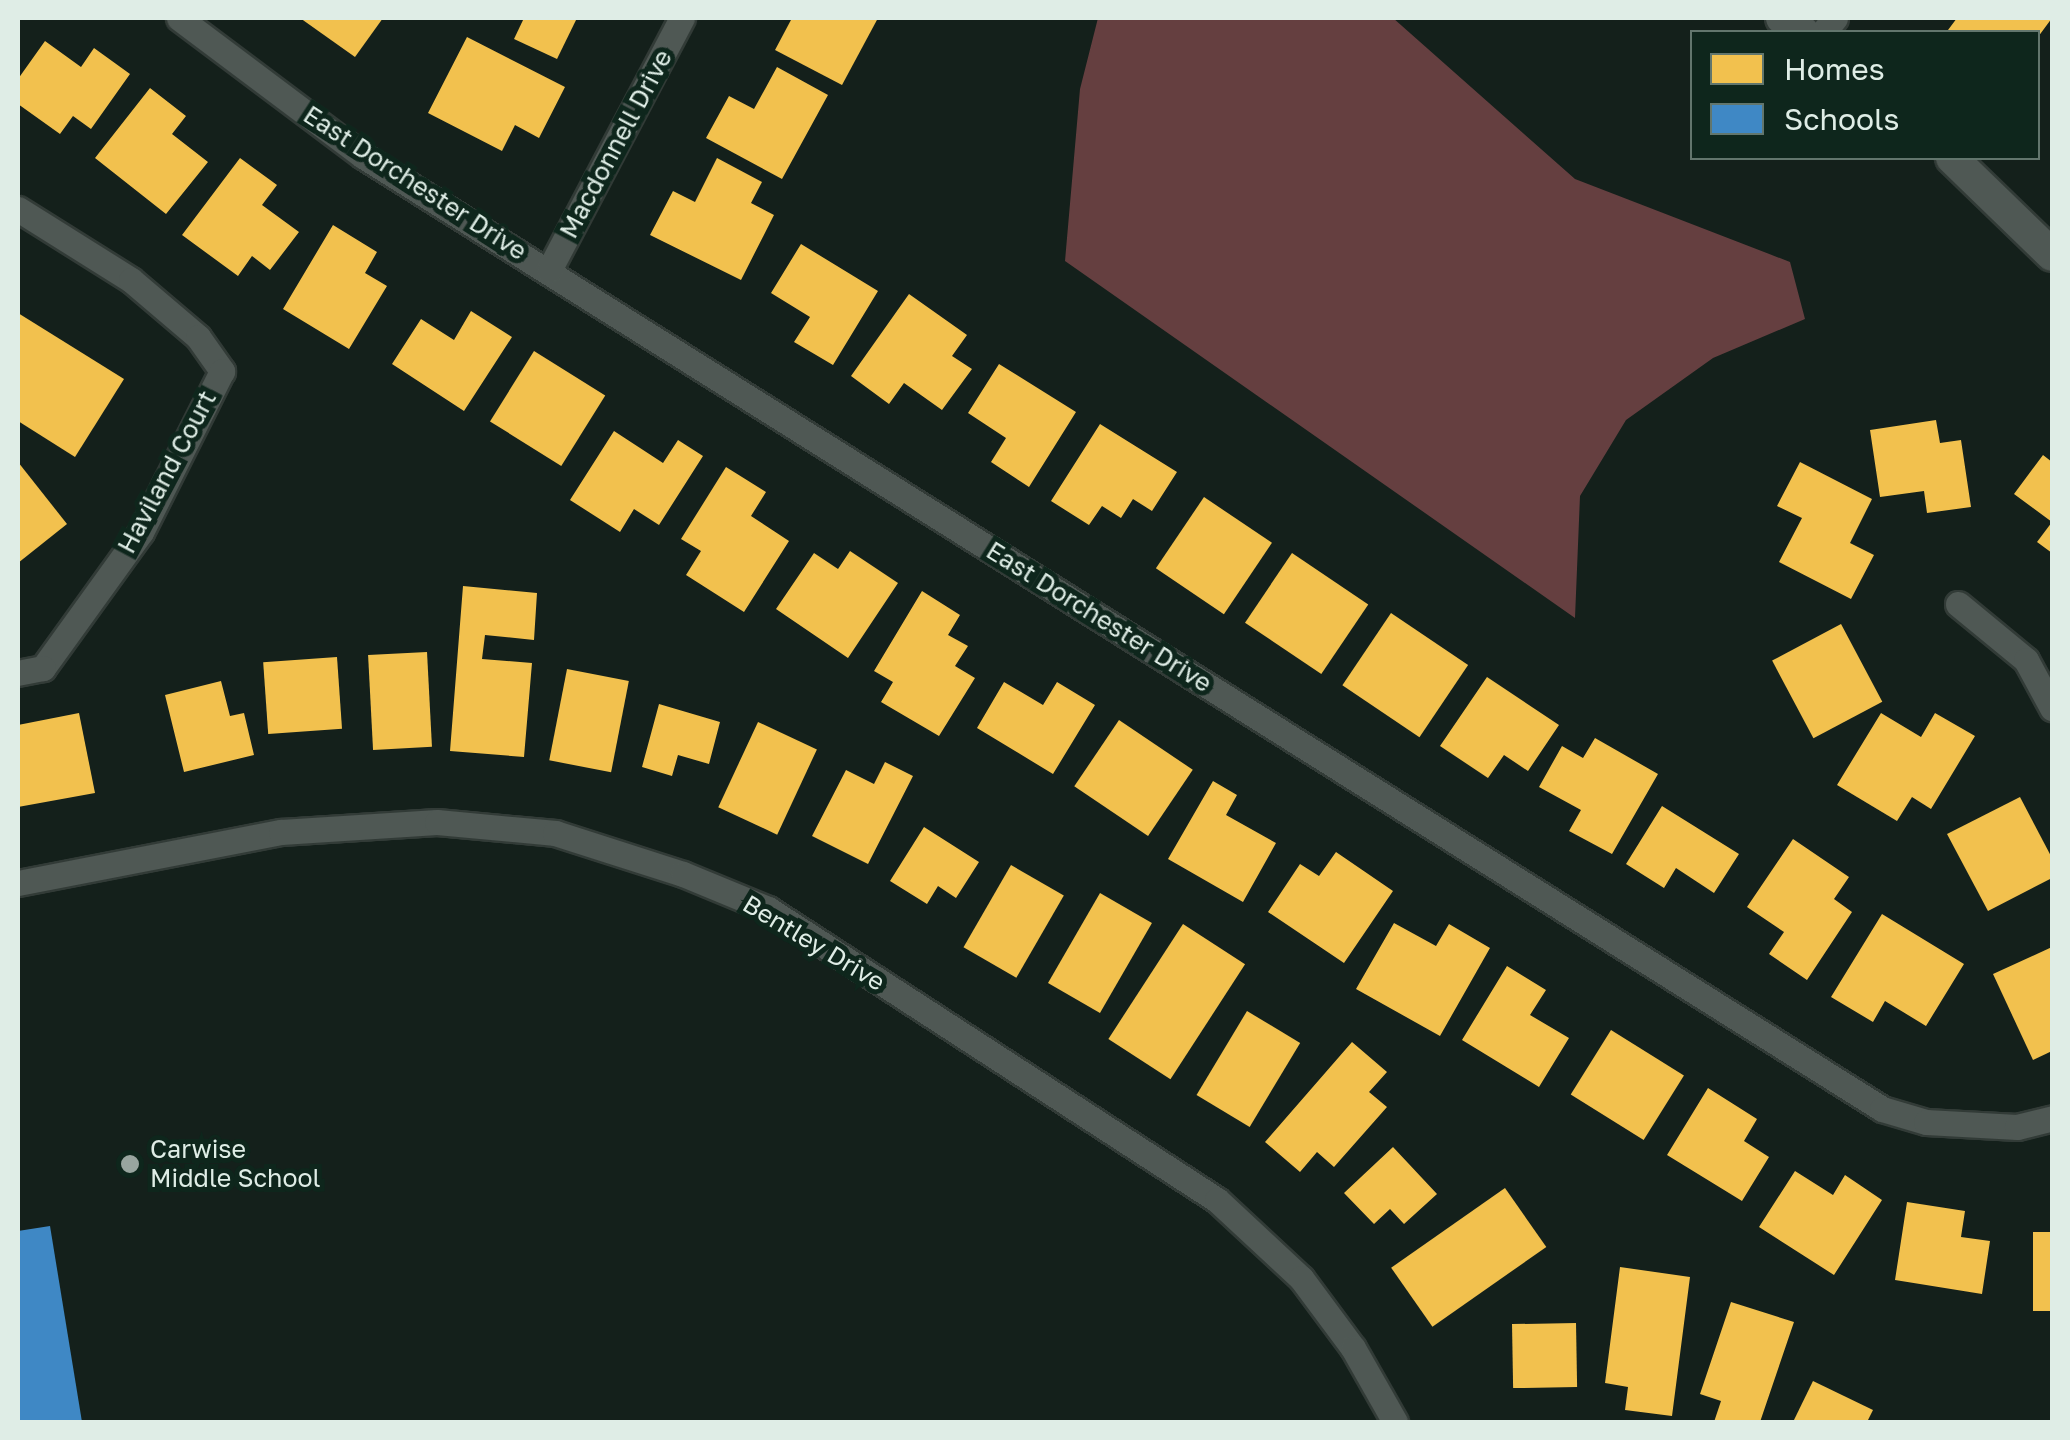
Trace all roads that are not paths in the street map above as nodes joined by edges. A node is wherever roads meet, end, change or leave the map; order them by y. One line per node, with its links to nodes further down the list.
1 (682, 18): 6 (street, Macdonnell Drive)
2 (192, 22): 6 (street, East Dorchester Drive)
3 (1954, 160): 5 (street)
4 (18, 210): 8 (street, Haviland Court)
5 (2052, 256)
6 (549, 270): 11 (street, East Dorchester Drive)
7 (1958, 604): 9 (street)
8 (18, 673)
9 (2052, 708)
10 (18, 883): 12 (street, Bentley Drive)
11 (2052, 1118)
12 (1395, 1422)

